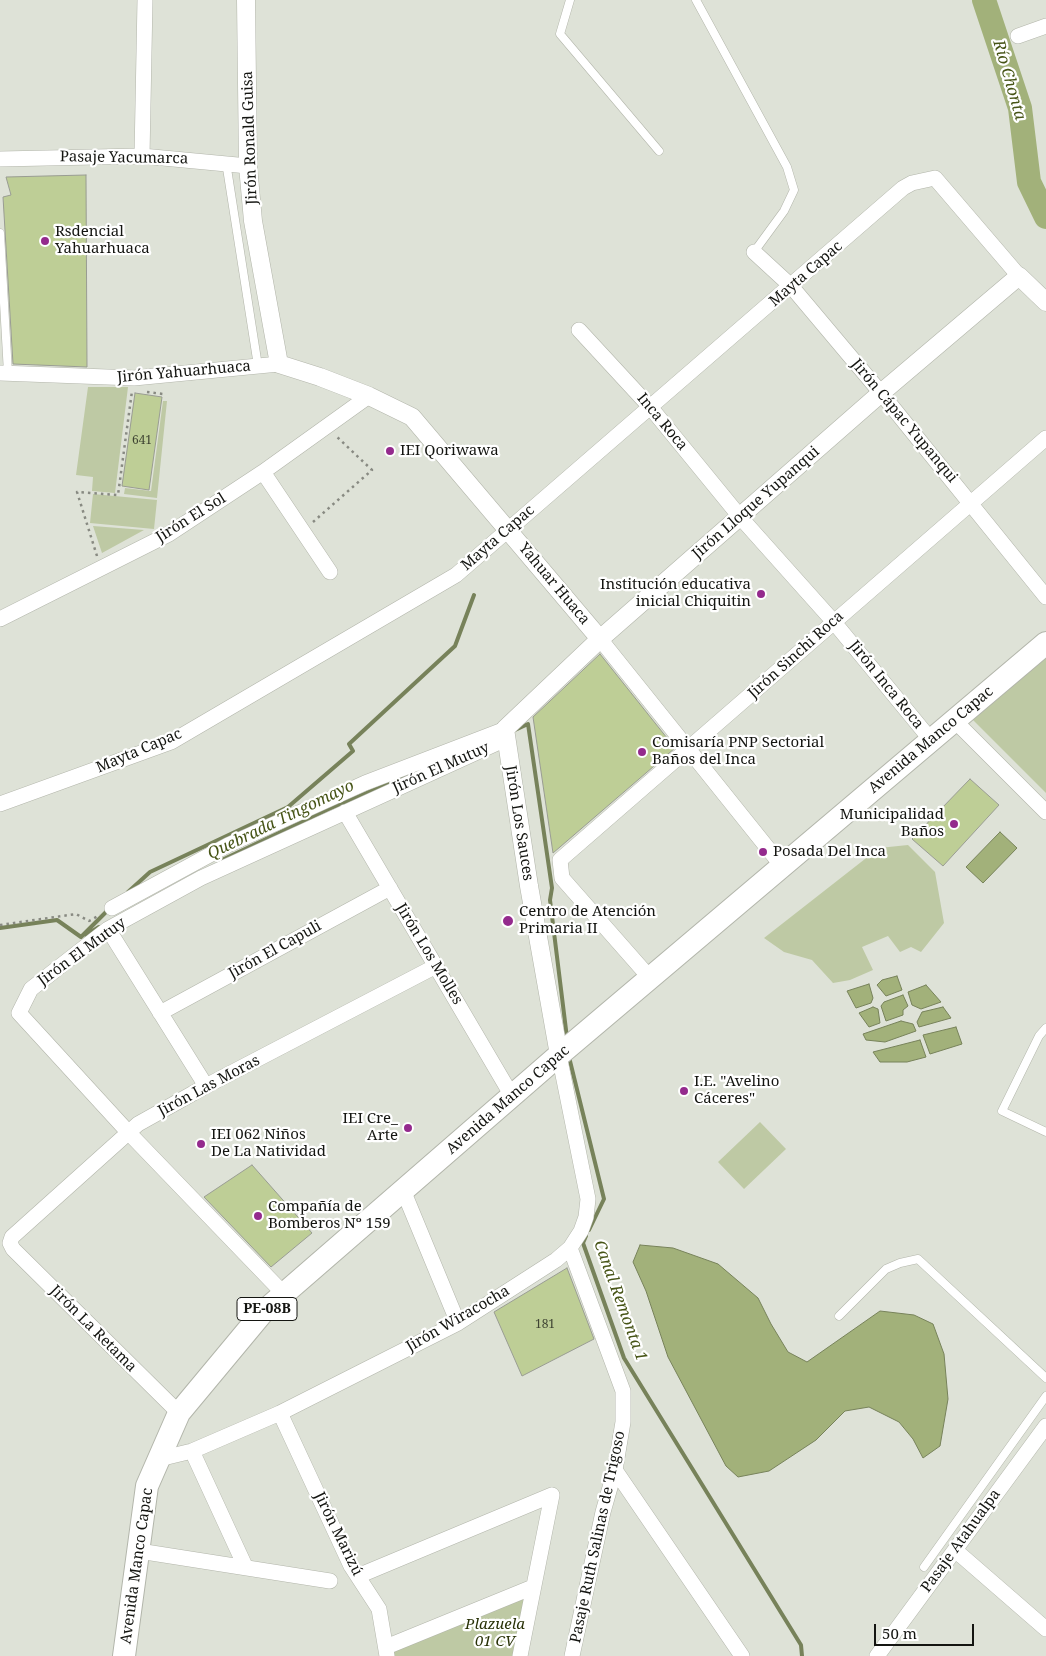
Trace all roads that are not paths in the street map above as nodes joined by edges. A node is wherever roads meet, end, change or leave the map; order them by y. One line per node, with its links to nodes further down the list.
1 (145, 0): 8 (street)
2 (246, 0): 11 (street, Jirón Ronald Guisa)
3 (570, 0): 7 (lane)
4 (696, 0): 13 (lane)
5 (1046, 26): 6 (street)
6 (1018, 36)
7 (659, 151)
8 (142, 156): 9 (street, Pasaje Yacumarca); 10 (street, Pasaje Yacumarca)
9 (0, 159)
10 (226, 162): 11 (street, Pasaje Yacumarca); 19 (lane)
11 (248, 166): 18 (street, Jirón Ronald Guisa)
12 (0, 233): 20 (lane)
13 (754, 252): 15 (street, Jirón Cápac Yupanqui)
14 (1019, 276): 15 (street, Mayta Capac); 16 (street); 21 (street, Jirón Lloque Yupanqui)
15 (791, 286): 21 (street, Jirón Cápac Yupanqui); 23 (street, Mayta Capac)
16 (1045, 299)
17 (579, 330): 23 (street, Inca Roca)
18 (279, 364): 19 (street, Jirón Yahuarhuaca); 22 (street, Yahuar Huaca)
19 (258, 366): 20 (street, Jirón Yahuarhuaca)
20 (4, 373)
21 (881, 392): 26 (street, Jirón Cápac Yupanqui); 27 (street, Jirón Lloque Yupanqui)
22 (369, 396): 25 (street, Jirón El Sol); 28 (street, Yahuar Huaca)
23 (651, 408): 27 (street, Inca Roca); 28 (street, Mayta Capac)
24 (1046, 438): 26 (street, Jirón Sinchi Roca)
25 (263, 472): 29 (street); 31 (street, Jirón El Sol)
26 (971, 503): 30 (street, Jirón Cápac Yupanqui); 32 (street, Jirón Sinchi Roca)
27 (741, 518): 32 (street, Jirón Inca Roca); 33 (street, Jirón Lloque Yupanqui)
28 (507, 529): 33 (street, Yahuar Huaca); 39 (street, Mayta Capac)
29 (330, 572)
30 (1046, 598)
31 (0, 619)
32 (833, 621): 37 (street, Jirón Inca Roca); 38 (street, Jirón Sinchi Roca)
33 (600, 639): 36 (street, Jirón Lloque Yupanqui); 38 (street, Yahuar Huaca)
34 (1046, 643): 35 (main road, Avenida Manco Capac / PE-08B)
35 (954, 720): 37 (main road, Avenida Manco Capac / PE-08B); 41 (street)
36 (505, 734): 40 (street, Jirón El Mutuy); 44 (street); 50 (street, Jirón Los Sauces)
37 (931, 740): 42 (main road, Avenida Manco Capac / PE-08B)
38 (687, 750): 42 (street, Yahuar Huaca); 47 (street, Jirón Sinchi Roca)
39 (0, 804)
40 (345, 812): 43 (street, Jirón Los Molles); 45 (street, Jirón El Mutuy)
41 (1046, 812)
42 (782, 866): 47 (main road, Avenida Manco Capac / PE-08B)
43 (390, 888): 46 (street, Jirón Los Molles); 48 (street, Jirón El Capuli)
44 (112, 908)
45 (108, 929): 48 (street); 53 (street, Jirón El Mutuy)
46 (436, 966): 51 (street, Jirón Las Moras); 52 (street, Jirón Los Molles)
47 (650, 978): 50 (main road, Avenida Manco Capac / PE-08B)
48 (160, 1013): 51 (street)
49 (1046, 1028): 54 (lane)
50 (565, 1050): 52 (main road, Avenida Manco Capac / PE-08B); 57 (street, Jirón Wiracocha)
51 (206, 1086): 53 (street, Jirón Las Moras)
52 (512, 1096): 55 (main road, Avenida Manco Capac / PE-08B)
53 (128, 1132): 56 (street, Jirón Las Moras); 58 (street, Jirón El Mutuy)
54 (1046, 1132)
55 (403, 1190): 58 (main road, Avenida Manco Capac / PE-08B); 60 (street)
56 (10, 1243): 63 (street, Jirón La Retama)
57 (570, 1248): 60 (street, Jirón Wiracocha); 68 (street, Pasaje Ruth Salinas de Trigoso)
58 (284, 1294): 63 (main road, Avenida Manco Capac / PE-08B)
59 (839, 1316): 61 (lane)
60 (458, 1322): 64 (street, Jirón Wiracocha)
61 (1046, 1378)
62 (1046, 1396): 72 (lane)
63 (179, 1413): 67 (main road, Avenida Manco Capac / PE-08B)
64 (280, 1413): 66 (street, Jirón Wiracocha); 73 (street, Jirón Marizú)
65 (1046, 1426): 69 (street, Pasaje Atahualpa)
66 (192, 1451): 67 (street, Jirón Wiracocha); 71 (street)
67 (159, 1459): 70 (main road, Avenida Manco Capac / PE-08B)
68 (615, 1470): 80 (street, Pasaje Ruth Salinas de Trigoso); 81 (street)
69 (955, 1550): 76 (street); 82 (street, Pasaje Atahualpa)
70 (139, 1552): 71 (street); 78 (main road, Avenida Manco Capac / PE-08B)
71 (245, 1566): 74 (street)
72 (924, 1568)
73 (358, 1576): 75 (street); 77 (street, Jirón Marizú)
74 (330, 1581)
75 (533, 1587): 77 (street); 79 (street)
76 (1046, 1629)
77 (387, 1651)
78 (124, 1656)
79 (520, 1656)
80 (572, 1656)
81 (742, 1656)
82 (877, 1656)

